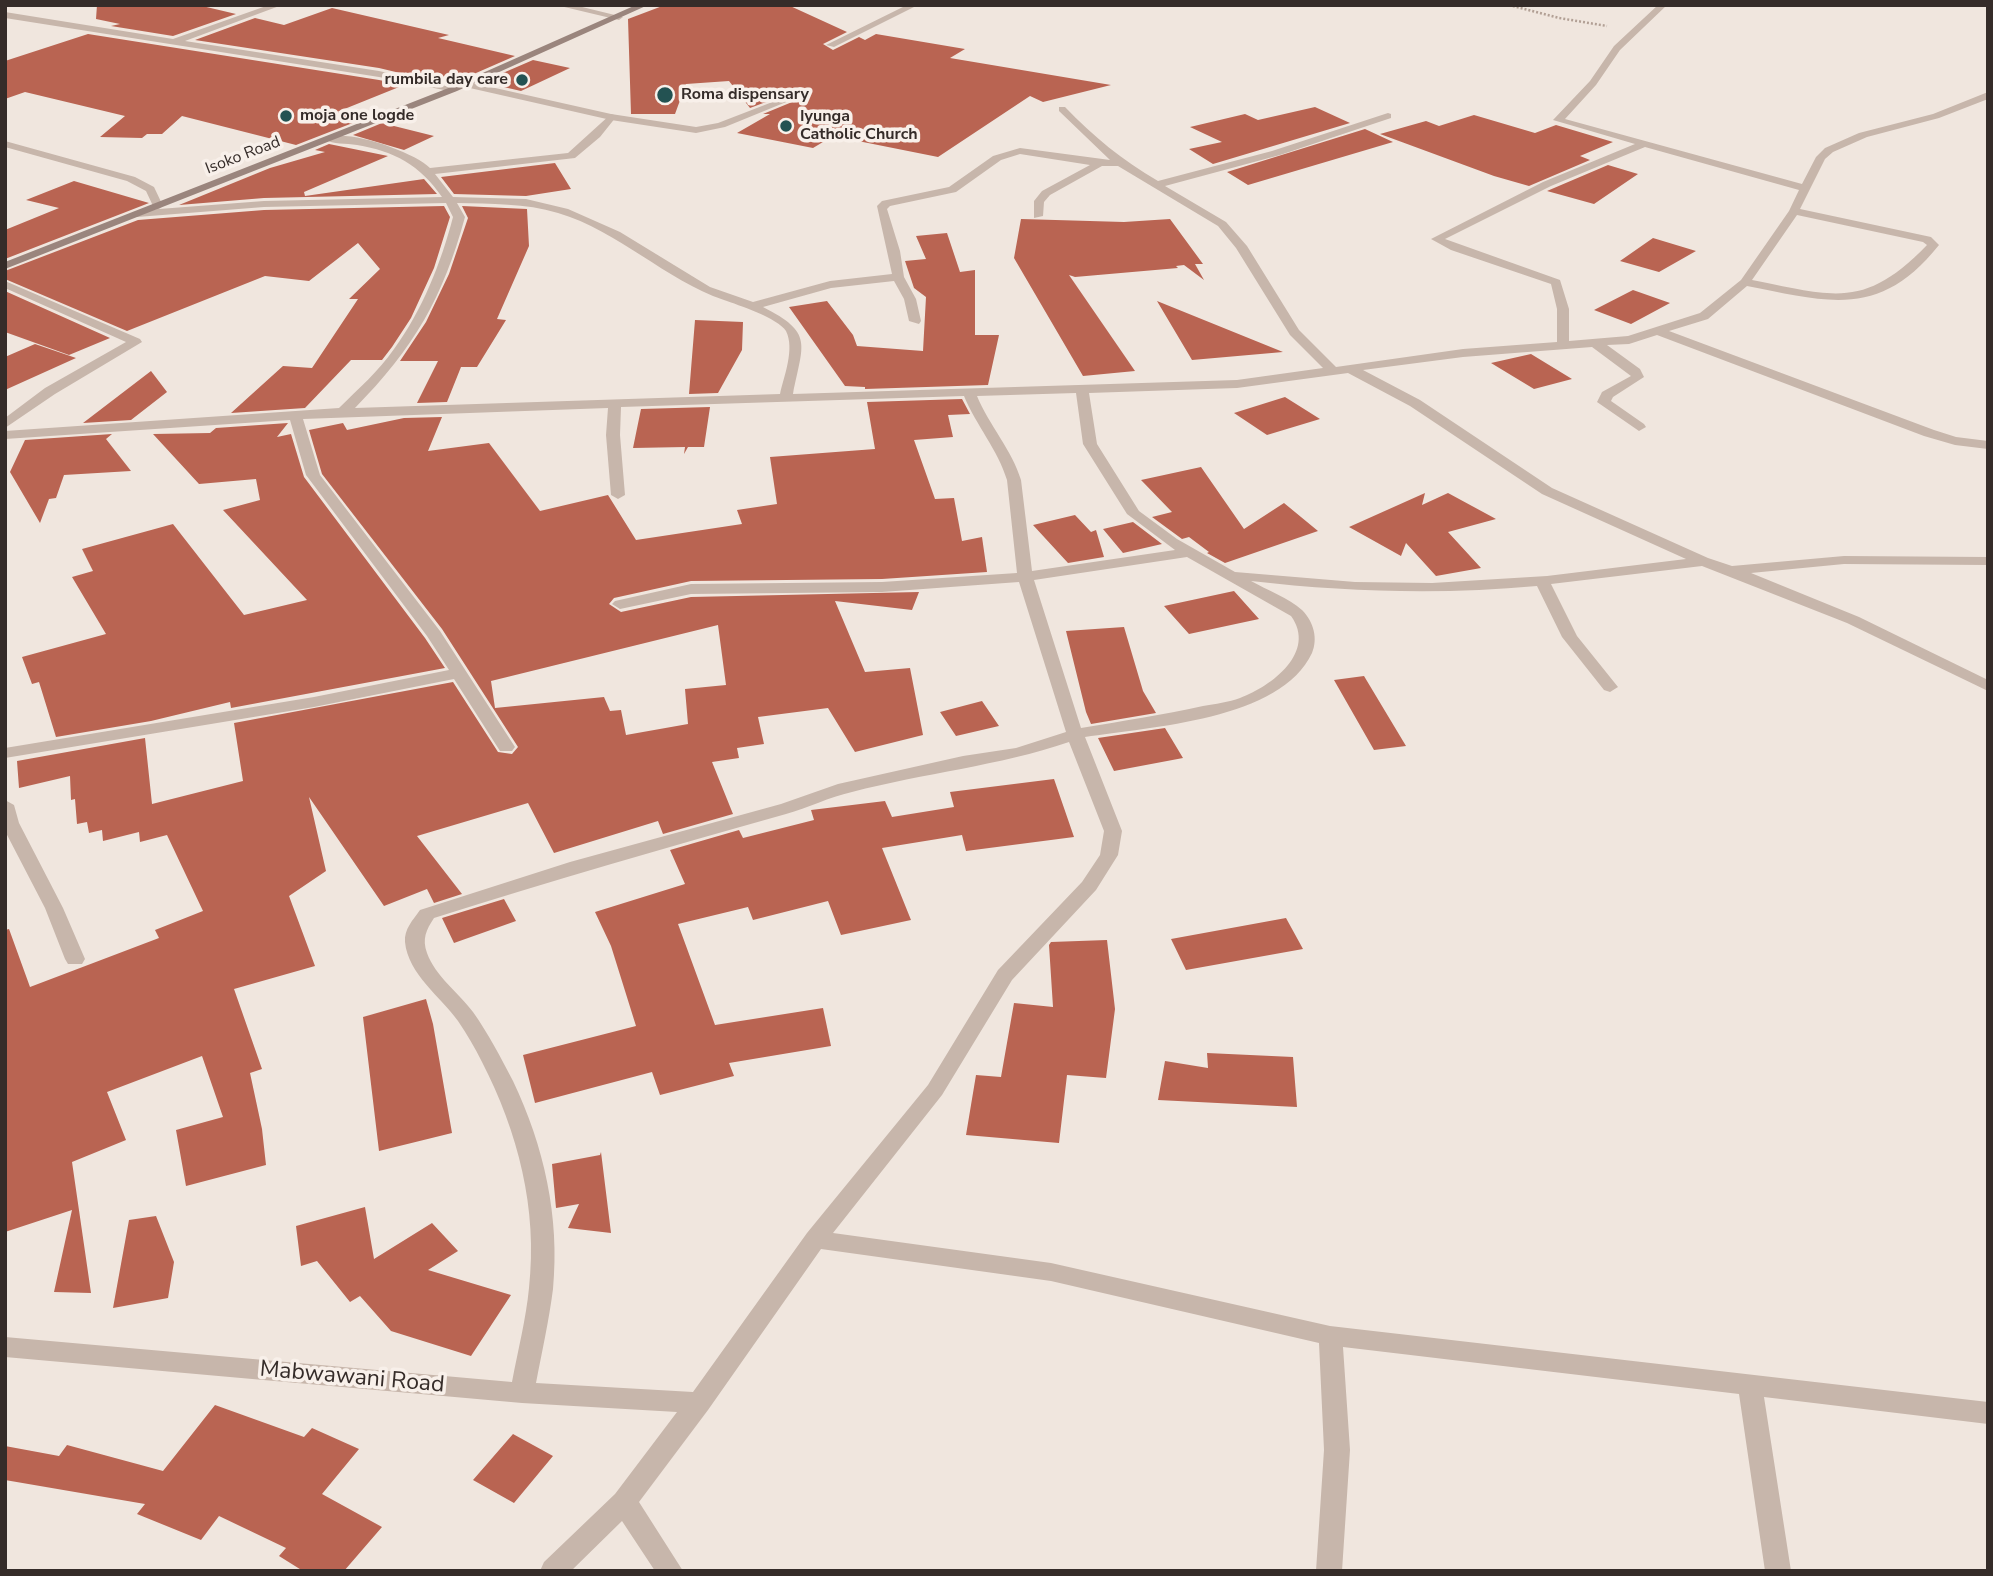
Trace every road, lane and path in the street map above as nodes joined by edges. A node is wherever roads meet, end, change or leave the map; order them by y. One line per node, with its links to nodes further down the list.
1 (560, 5): 8 (street)
2 (644, 5): 8 (street, Isoko Road)
3 (914, 5): 11 (street)
4 (1509, 5): 9 (path)
5 (1663, 5): 9 (street)
6 (272, 6): 10 (street)
7 (5, 15): 10 (street)
8 (620, 17): 12 (street, Isoko Road)
9 (1635, 30): 20 (street)
10 (172, 42): 12 (street)
11 (831, 45)
12 (459, 87): 17 (street); 18 (street, Isoko Road)
13 (1988, 95): 25 (street)
14 (791, 98): 17 (street)
15 (1062, 109): 22 (street)
16 (1388, 116): 24 (street)
17 (611, 117): 23 (street)
18 (330, 139): 23 (street); 27 (street, Isoko Road)
19 (5, 144): 27 (street)
20 (1642, 145): 25 (street); 39 (street)
21 (1100, 163): 22 (street); 30 (street); 32 (street)
22 (1120, 163): 24 (street)
23 (431, 171): 26 (street)
24 (1158, 184): 41 (street)
25 (1804, 188): 28 (street)
26 (450, 200): 29 (street); 35 (street); 46 (street)
27 (158, 206): 29 (street, Isoko Road)
28 (1794, 211): 33 (street); 33 (street)
29 (137, 214): 31 (street, Isoko Road)
30 (1038, 216)
31 (5, 266)
32 (898, 276): 35 (street); 36 (street)
33 (1745, 282): 37 (street)
34 (5, 284): 48 (street)
35 (752, 306): 44 (street)
36 (915, 321)
37 (1660, 332): 38 (street); 51 (street)
38 (1594, 342): 39 (street); 49 (street)
39 (1563, 344): 40 (street)
40 (1351, 369): 41 (street); 54 (street)
41 (1334, 372): 42 (street)
42 (1082, 387): 43 (street); 53 (street)
43 (969, 391): 44 (street); 58 (street)
44 (786, 397): 45 (street)
45 (615, 402): 46 (street); 52 (street)
46 (343, 412): 47 (street)
47 (295, 415): 50 (street); 61 (street)
48 (5, 424)
49 (1639, 427)
50 (5, 435)
51 (1988, 445)
52 (618, 495)
53 (1190, 552): 57 (street); 58 (street)
54 (1703, 561): 56 (street); 59 (street)
55 (1988, 561): 56 (street)
56 (1730, 570): 62 (street)
57 (1233, 574): 59 (street); 64 (street)
58 (1025, 577): 60 (street); 64 (street)
59 (1541, 579): 63 (street)
60 (620, 604)
61 (459, 673): 65 (street); 66 (street)
62 (1988, 685)
63 (1610, 687)
64 (1075, 734): 69 (street); 73 (street)
65 (506, 747)
66 (5, 752)
67 (5, 806): 68 (street)
68 (75, 960)
69 (815, 1239): 70 (street); 74 (street)
70 (1330, 1336): 72 (street); 79 (street)
71 (5, 1347): 73 (street, Mabwawani Road)
72 (1750, 1386): 75 (street); 80 (street)
73 (522, 1393): 74 (street, Mabwawani Road)
74 (699, 1403): 76 (street)
75 (1988, 1413)
76 (624, 1502): 77 (street); 78 (street)
77 (553, 1571)
78 (670, 1571)
79 (1329, 1571)
80 (1778, 1571)

